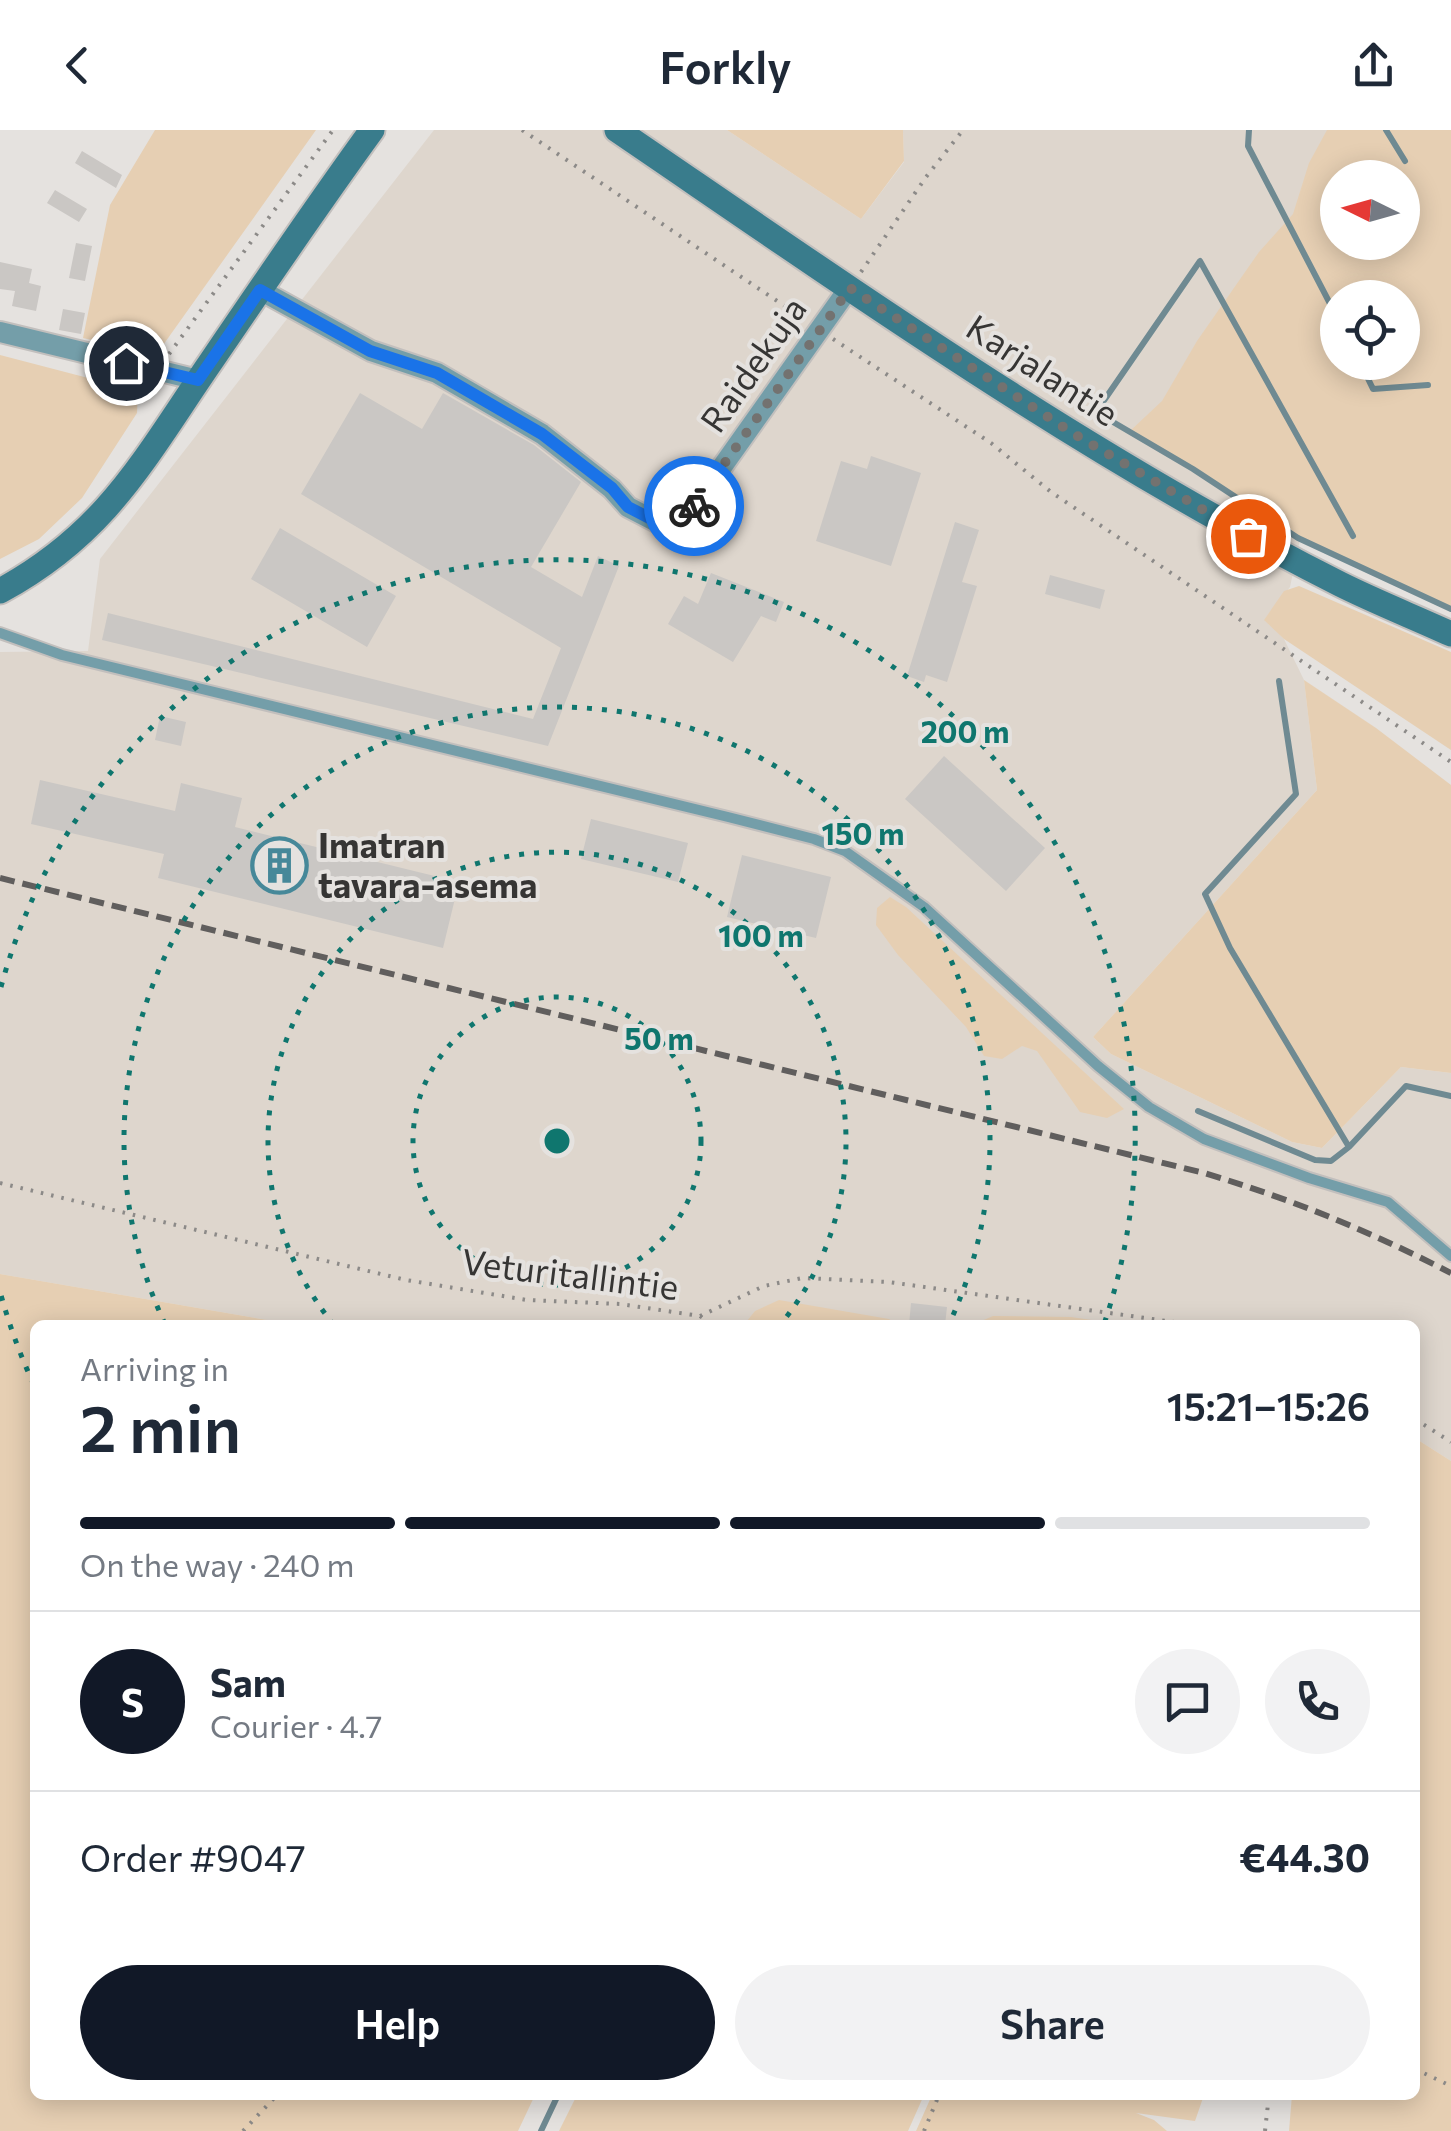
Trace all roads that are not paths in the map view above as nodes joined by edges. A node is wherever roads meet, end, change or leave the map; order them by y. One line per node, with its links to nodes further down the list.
1 (372, 130): 4 (main road)
2 (617, 130): 3 (main road, Karjalantie)
3 (850, 288): 4 (street, Raidekuja); 9 (main road, Karjalantie)
4 (260, 290): 6 (main road)
5 (0, 332): 6 (street)
6 (198, 380): 7 (main road)
7 (0, 591)
8 (0, 633): 10 (lane)
9 (1451, 634)
10 (1451, 1256)

